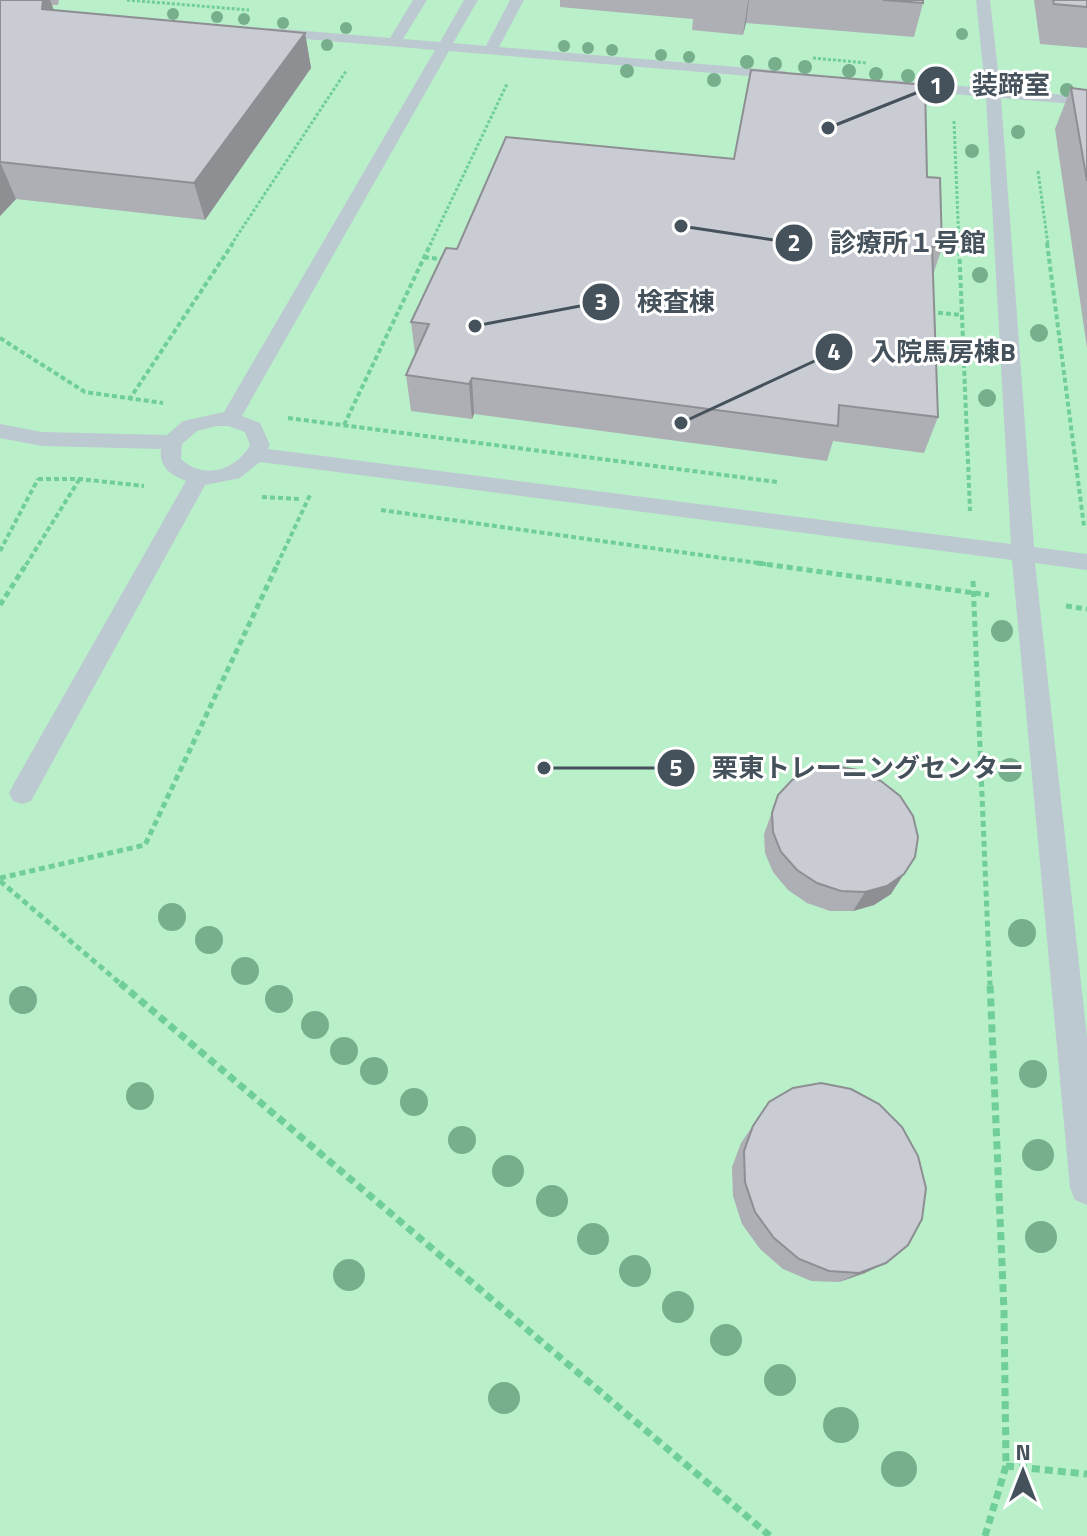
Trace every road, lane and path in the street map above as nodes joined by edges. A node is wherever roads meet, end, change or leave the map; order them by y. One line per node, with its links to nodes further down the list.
1 (420, 0): 7 (lane)
2 (471, 0): 8 (lane)
3 (517, 0): 9 (lane)
4 (983, 0): 14 (lane)
5 (254, 31): 6 (lane)
6 (365, 41): 7 (lane); 22 (path)
7 (393, 44): 8 (lane)
8 (444, 48): 9 (lane); 23 (lane)
9 (490, 51): 10 (lane)
10 (523, 53): 11 (lane); 17 (path)
11 (794, 76)
12 (873, 82): 13 (lane)
13 (953, 89): 14 (lane); 20 (path)
14 (993, 93): 15 (lane); 38 (lane)
15 (1087, 101)
16 (1037, 164): 39 (path)
17 (424, 257): 18 (path); 24 (path)
18 (456, 261)
19 (929, 312): 20 (path)
20 (961, 315): 36 (path)
21 (0, 338): 22 (path)
22 (129, 399): 23 (path); 26 (path)
23 (232, 415): 24 (path); 27 (lane); 28 (lane)
24 (344, 425): 29 (path); 32 (path)
25 (0, 431): 26 (lane)
26 (103, 440): 27 (lane); 31 (path)
27 (172, 442): 33 (lane)
28 (257, 455): 29 (lane); 33 (lane)
29 (325, 464): 34 (path); 40 (lane)
30 (38, 479): 31 (path)
31 (80, 479): 33 (path); 45 (path)
32 (782, 483)
33 (194, 485): 34 (path); 47 (lane)
34 (307, 500): 35 (path); 48 (path)
35 (323, 502)
36 (970, 507): 38 (path); 40 (path)
37 (369, 508): 43 (path)
38 (1020, 515): 42 (lane)
39 (1085, 524): 41 (path)
40 (972, 548): 42 (lane); 43 (path)
41 (1086, 551): 42 (lane)
42 (1023, 555): 44 (lane)
43 (974, 593): 44 (path); 50 (path)
44 (1028, 600): 46 (path); 49 (lane)
45 (0, 605)
46 (1087, 609)
47 (22, 793)
48 (0, 879): 52 (path)
49 (1087, 1188)
50 (1006, 1466): 51 (path); 53 (path)
51 (1087, 1474)
52 (770, 1536)
53 (985, 1536)

